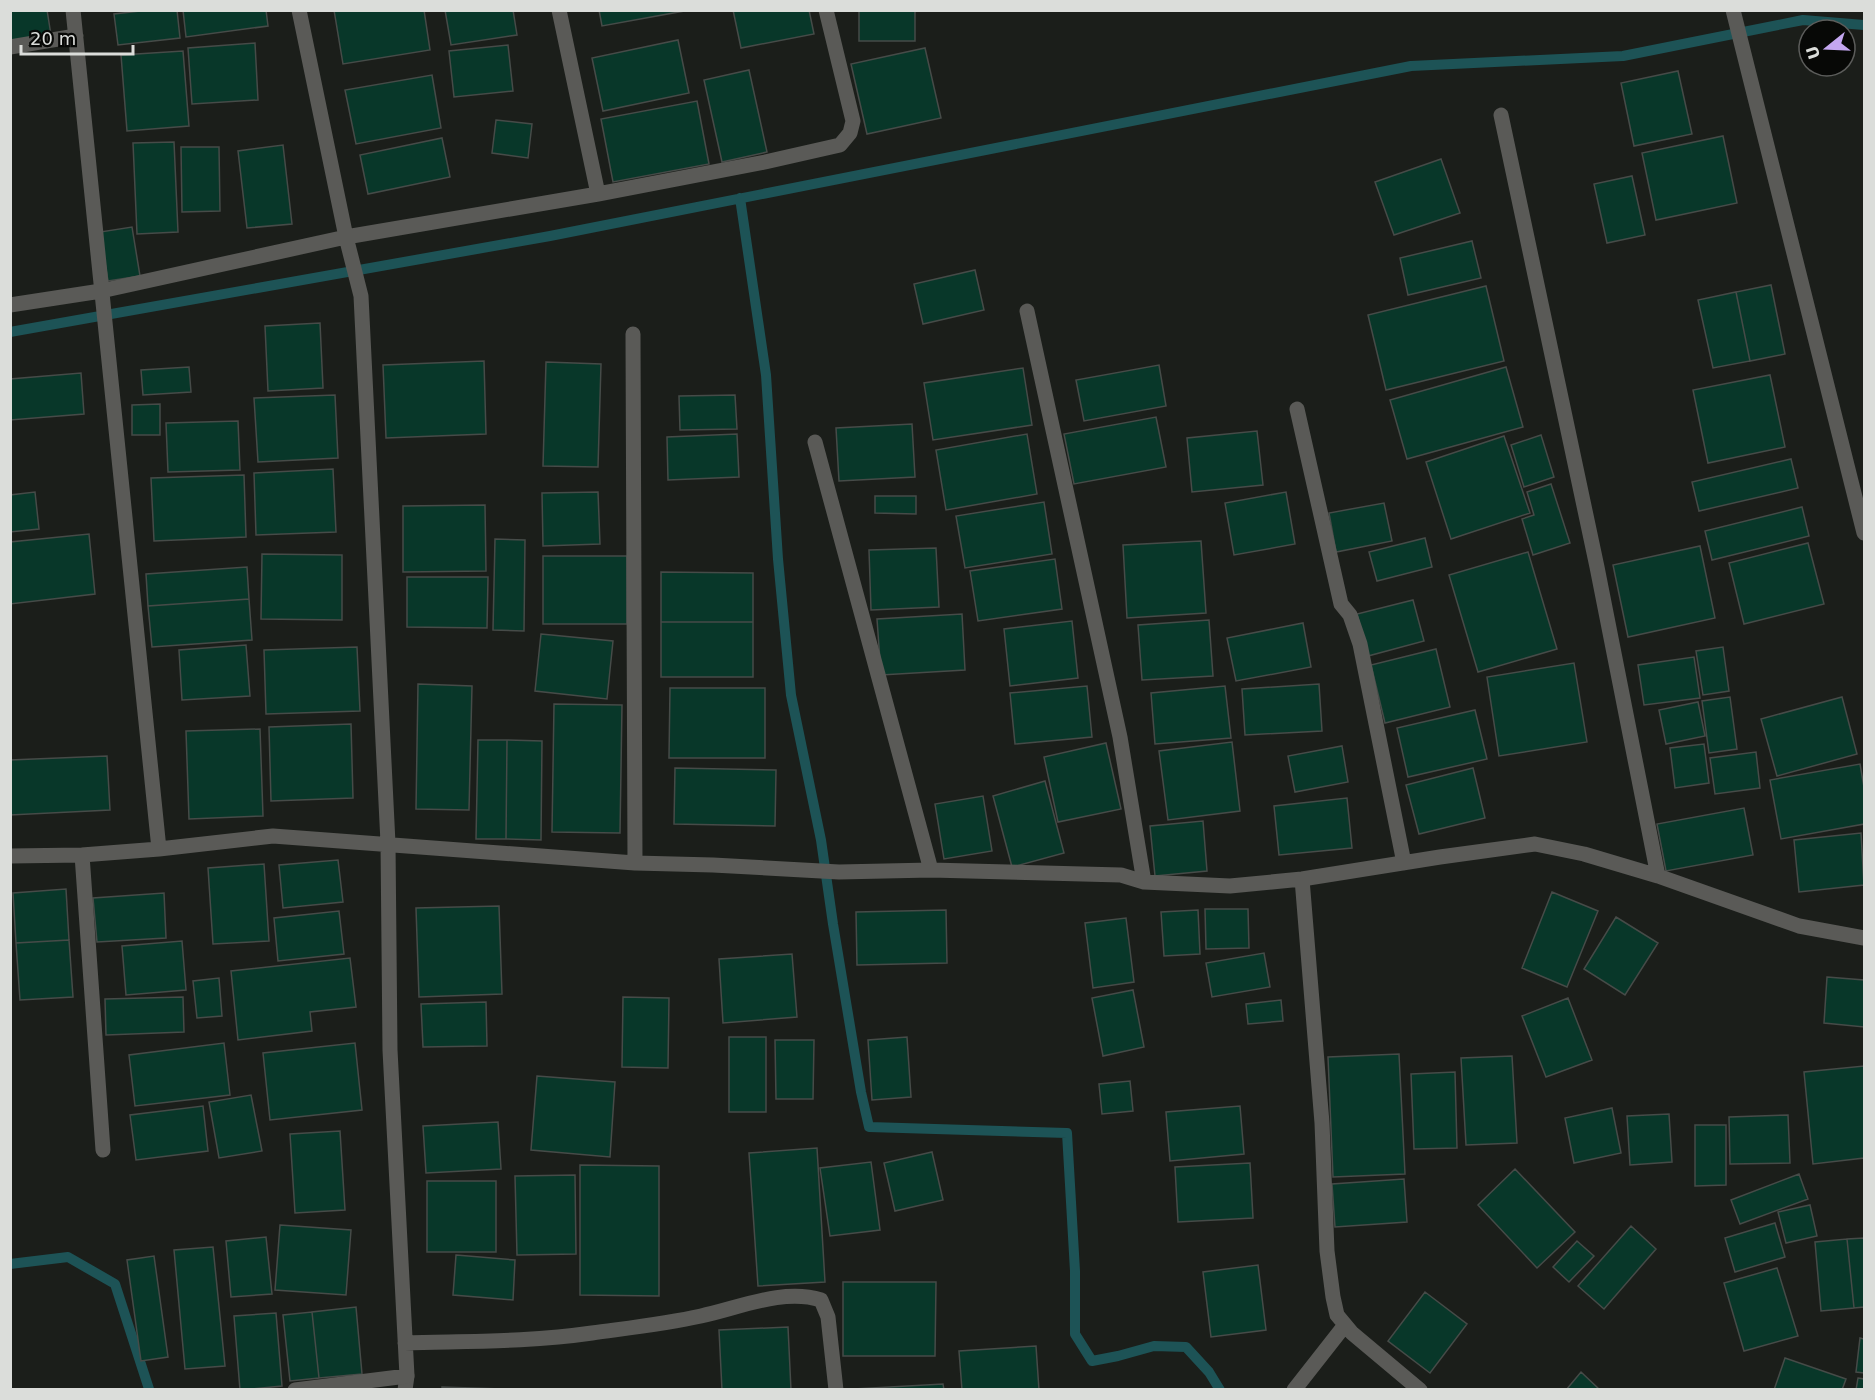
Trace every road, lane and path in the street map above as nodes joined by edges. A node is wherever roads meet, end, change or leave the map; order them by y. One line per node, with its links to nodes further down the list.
1 (73, 10): 6 (street)
2 (299, 10): 10 (street)
3 (559, 10): 9 (street)
4 (826, 10): 9 (street)
5 (1734, 17): 17 (street)
6 (76, 36): 7 (street); 11 (street)
7 (10, 47)
8 (1501, 115): 25 (street)
9 (598, 194): 10 (street)
10 (346, 237): 11 (street); 18 (street)
11 (101, 296): 12 (street); 19 (street)
12 (10, 305)
13 (1027, 310): 27 (street)
14 (633, 334): 22 (street)
15 (1297, 409): 23 (street)
16 (815, 442): 24 (street)
17 (1864, 533)
18 (388, 843): 19 (street); 22 (street); 31 (street)
19 (159, 849): 20 (street)
20 (82, 855): 21 (street); 29 (street)
21 (10, 856)
22 (635, 863): 24 (street)
23 (1404, 863): 25 (street); 26 (street)
24 (931, 870): 27 (street)
25 (1658, 876): 28 (street)
26 (1302, 879): 27 (street); 30 (street)
27 (1144, 882)
28 (1864, 938)
29 (103, 1150)
30 (1345, 1325): 35 (street); 36 (street)
31 (405, 1343): 32 (street); 34 (street)
32 (406, 1382): 33 (street)
33 (295, 1389)
34 (836, 1389)
35 (1294, 1389)
36 (1420, 1389)

